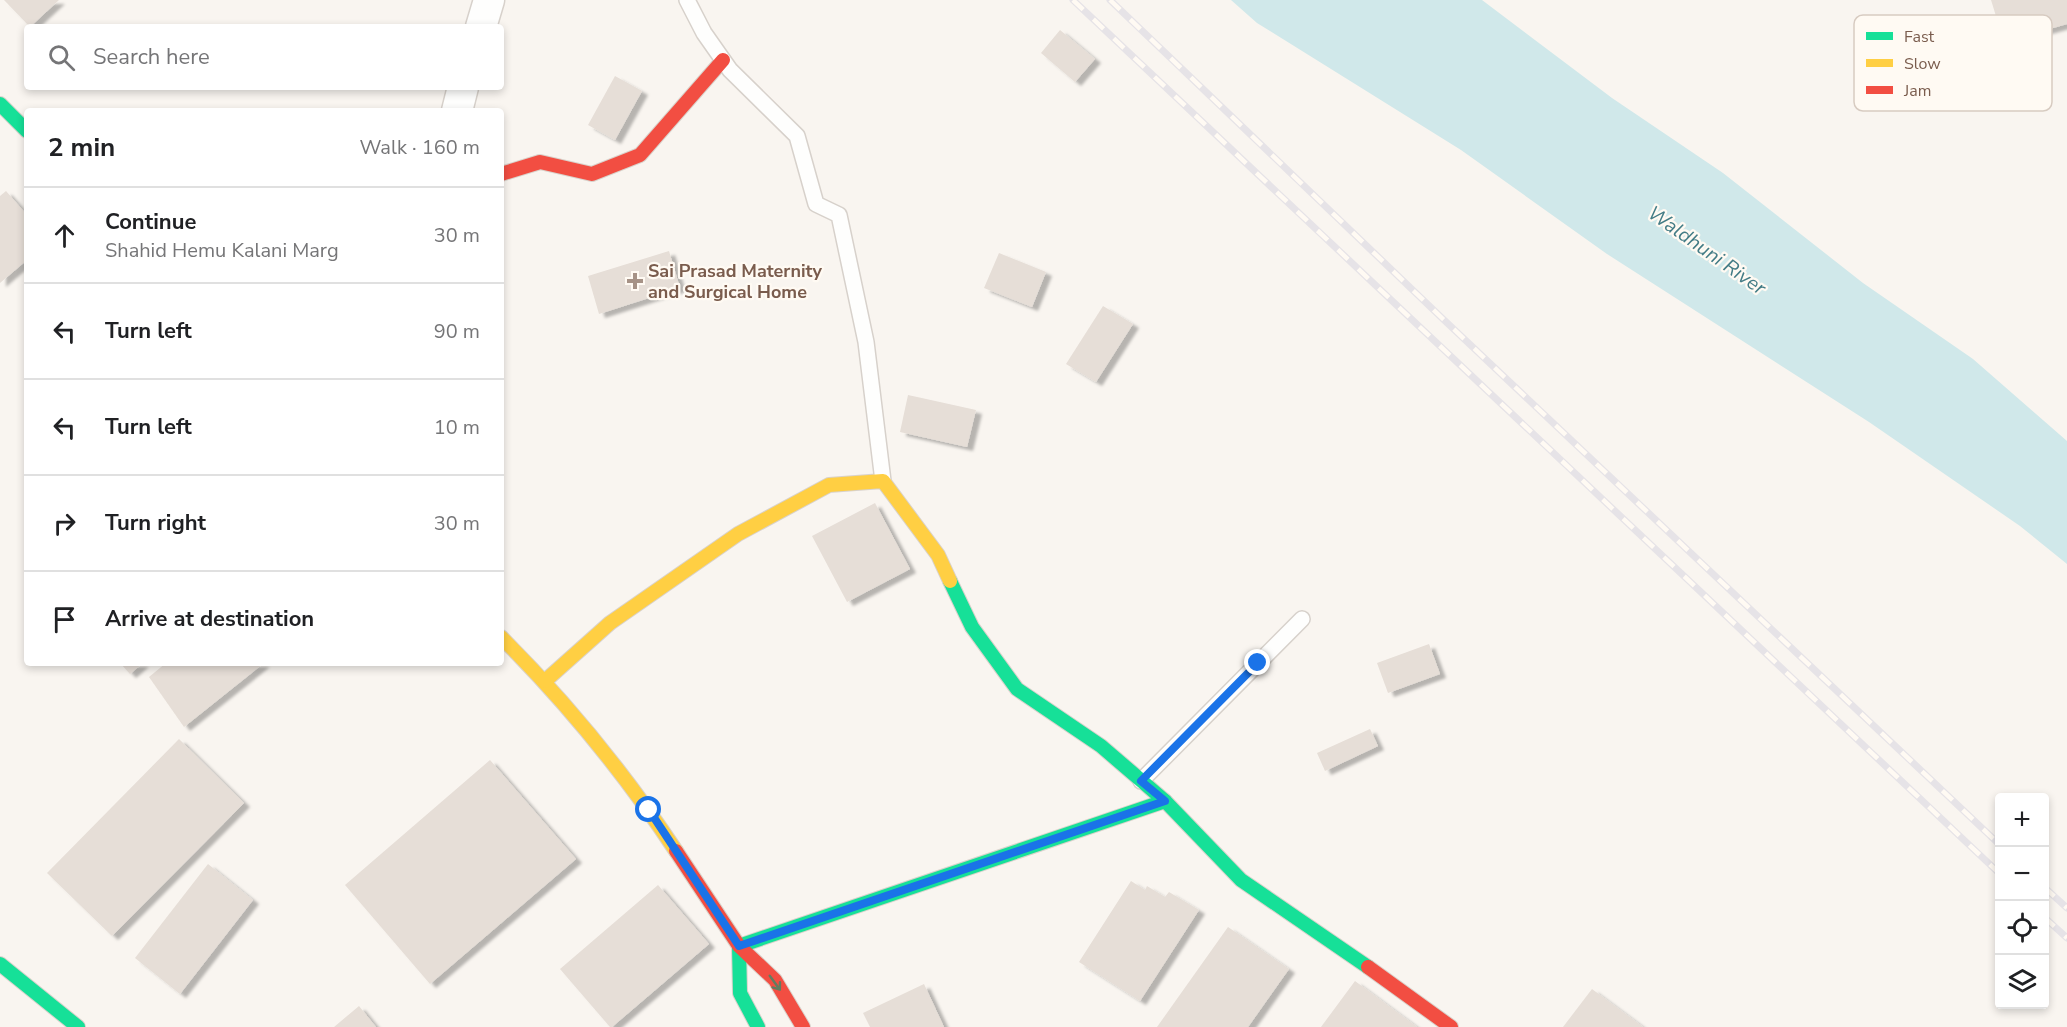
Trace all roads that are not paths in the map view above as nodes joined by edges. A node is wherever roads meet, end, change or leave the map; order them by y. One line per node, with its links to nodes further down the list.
1 (489, 0): 3 (street)
2 (687, 0): 4 (lane)
3 (482, 24)
4 (723, 60): 9 (street); 10 (lane)
5 (462, 90): 7 (street)
6 (0, 104): 8 (street)
7 (458, 108)
8 (24, 128)
9 (504, 173)
10 (884, 480): 13 (street); 14 (street)
11 (1302, 620): 14 (lane)
12 (504, 640): 13 (street)
13 (545, 681): 16 (street)
14 (1141, 781): 15 (street)
15 (1165, 801): 16 (street); 21 (street)
16 (739, 946): 19 (street); 20 (street, one-way to 20)
17 (0, 964): 18 (street)
18 (78, 1027)
19 (758, 1027)
20 (802, 1027)
21 (1451, 1027)

